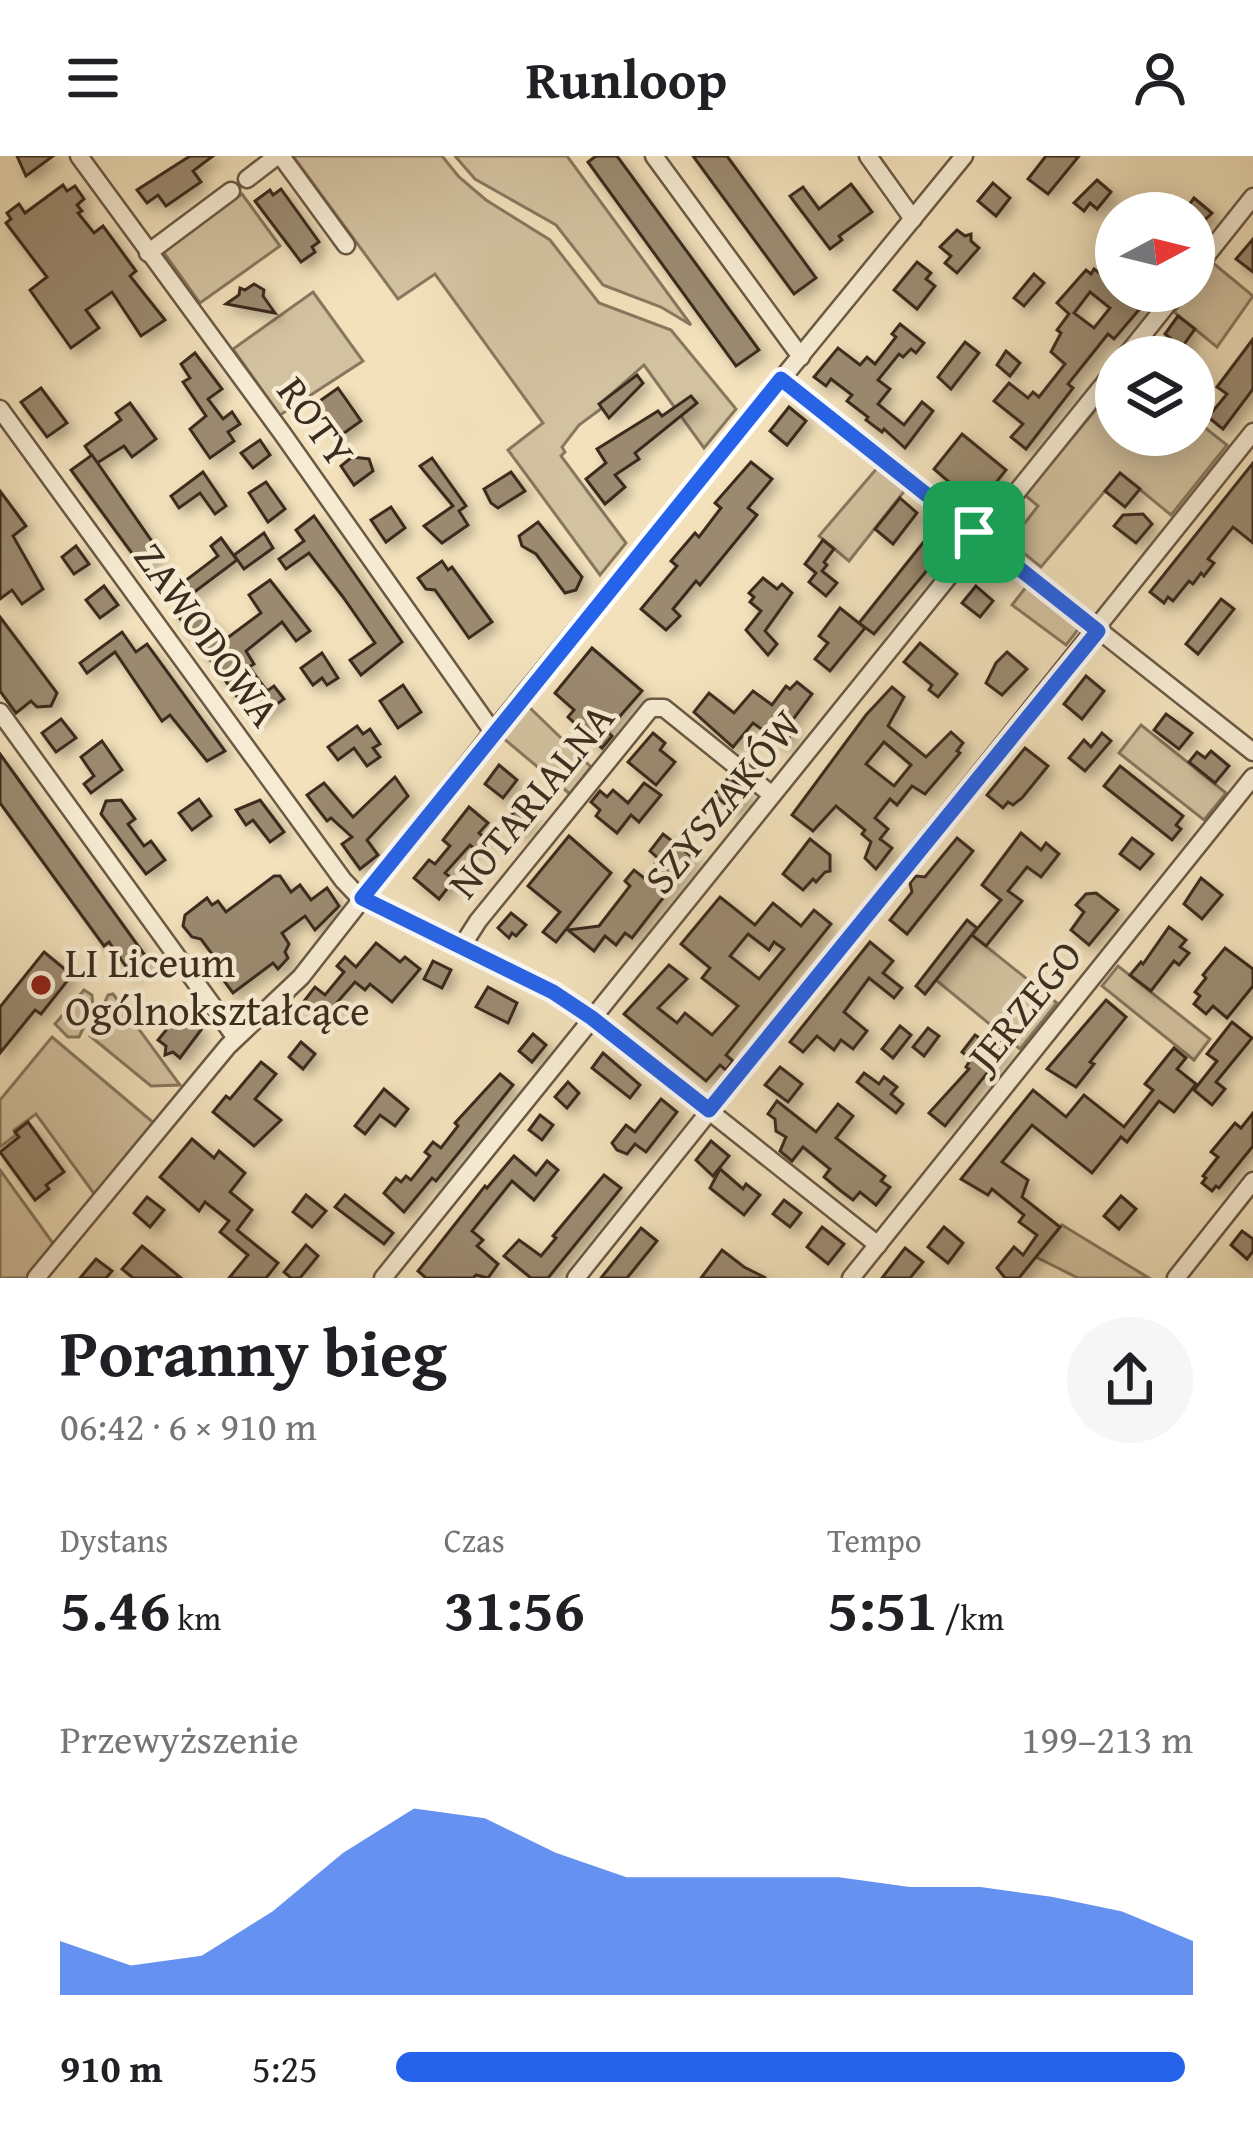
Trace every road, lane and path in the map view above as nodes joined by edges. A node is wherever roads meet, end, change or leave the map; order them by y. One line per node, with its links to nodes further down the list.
1 (79, 156): 12 (street, ROTY)
2 (279, 156): 6 (street); 10 (street)
3 (653, 156): 15 (street)
4 (868, 156): 9 (street)
5 (964, 156): 9 (street)
6 (247, 179)
7 (231, 191): 12 (street)
8 (1253, 197): 11 (street)
9 (913, 218): 15 (street)
10 (346, 245)
11 (1215, 245)
12 (148, 253): 23 (street, ROTY)
13 (1161, 312): 14 (street)
14 (1142, 336)
15 (801, 357): 16 (street)
16 (781, 379): 20 (street); 23 (street)
17 (1095, 395): 20 (street, SZYSZAKÓW)
18 (0, 409): 27 (street, ZAWODOWA)
19 (1253, 433): 21 (street)
20 (981, 538): 21 (street); 26 (street, SZYSZAKÓW)
21 (1098, 631): 24 (street); 31 (street)
22 (0, 712): 30 (street)
23 (493, 732): 27 (street)
24 (1253, 752)
25 (1253, 777): 33 (street, JERZEGO)
26 (772, 795): 28 (street, NOTARIALNA); 29 (street, SZYSZAKÓW)
27 (362, 898): 28 (street); 30 (street)
28 (462, 946): 29 (street)
29 (592, 1018): 31 (street); 35 (street, SZYSZAKÓW)
30 (236, 1038): 34 (street)
31 (709, 1110): 33 (street); 36 (street)
32 (1253, 1181): 38 (street)
33 (878, 1245): 37 (street, JERZEGO)
34 (36, 1278)
35 (383, 1278)
36 (576, 1278)
37 (851, 1278)
38 (1176, 1278)

